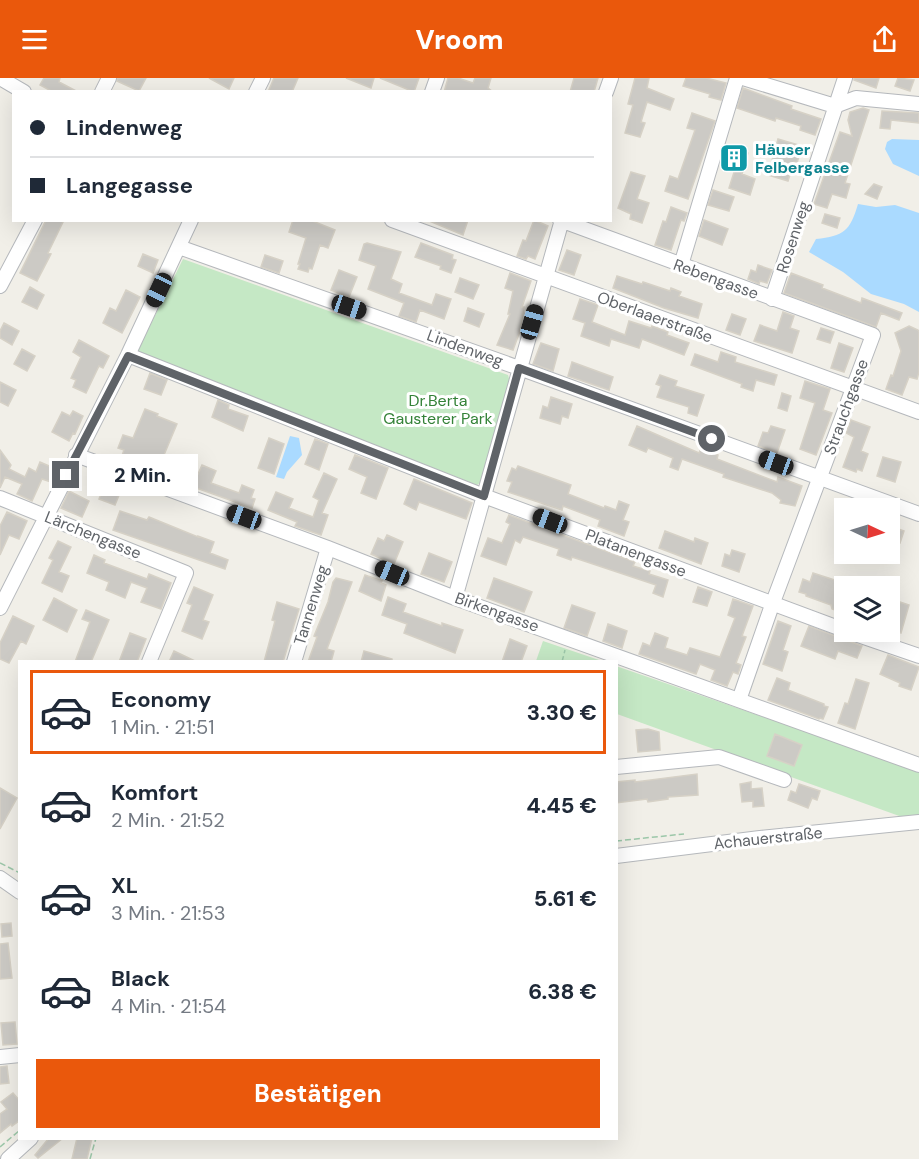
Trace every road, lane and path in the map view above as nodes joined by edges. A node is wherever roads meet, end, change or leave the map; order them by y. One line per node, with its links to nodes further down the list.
1 (0, 78): 5 (street)
2 (737, 78): 14 (street)
3 (743, 78): 7 (street)
4 (845, 78): 7 (street, Rosenweg)
5 (21, 90)
6 (919, 104): 7 (street)
7 (836, 106): 17 (street, Rosenweg)
8 (34, 222): 15 (street)
9 (190, 222): 13 (street)
10 (397, 222): 16 (street, Oberlaaerstraße)
11 (561, 222): 16 (street)
12 (564, 222): 14 (street, Rebengasse)
13 (179, 247): 19 (street); 20 (street, Lindenweg)
14 (681, 266): 17 (street, Rebengasse)
15 (2, 278)
16 (545, 278): 20 (street); 21 (street, Oberlaaerstraße)
17 (772, 299): 18 (street, Rebengasse)
18 (873, 335): 21 (street, Strauchgasse)
19 (128, 356): 23 (street); 25 (street, Platanengasse)
20 (519, 368): 24 (street, Lindenweg); 25 (street)
21 (853, 388): 22 (street, Oberlaaerstraße); 24 (street, Strauchgasse)
22 (919, 412)
23 (76, 455): 28 (street); 29 (street, Birkengasse)
24 (819, 478): 27 (street, Lindenweg); 31 (street, Strauchgasse)
25 (484, 496): 30 (street); 31 (street, Platanengasse)
26 (0, 498): 28 (street, Lärchengasse)
27 (919, 514)
28 (45, 516): 32 (street); 36 (street, Lärchengasse)
29 (328, 548): 30 (street, Birkengasse); 37 (street, Tannenweg)
30 (455, 598): 38 (street, Birkengasse)
31 (772, 604): 33 (street, Platanengasse); 38 (street)
32 (0, 608)
33 (834, 626)
34 (879, 642): 35 (street, Platanengasse)
35 (919, 656)
36 (150, 660)
37 (295, 660)
38 (739, 700): 39 (street, Birkengasse)
39 (919, 765)
40 (618, 766): 41 (street)
41 (784, 780)
42 (919, 822): 43 (street, Achauerstraße)
43 (618, 856)
44 (0, 863): 45 (path)
45 (18, 872)
46 (18, 1055): 47 (street)
47 (0, 1057)
48 (18, 1132): 51 (path)
49 (29, 1140): 52 (street)
50 (95, 1140): 53 (path)
51 (0, 1147)
52 (8, 1159)
53 (90, 1159)

